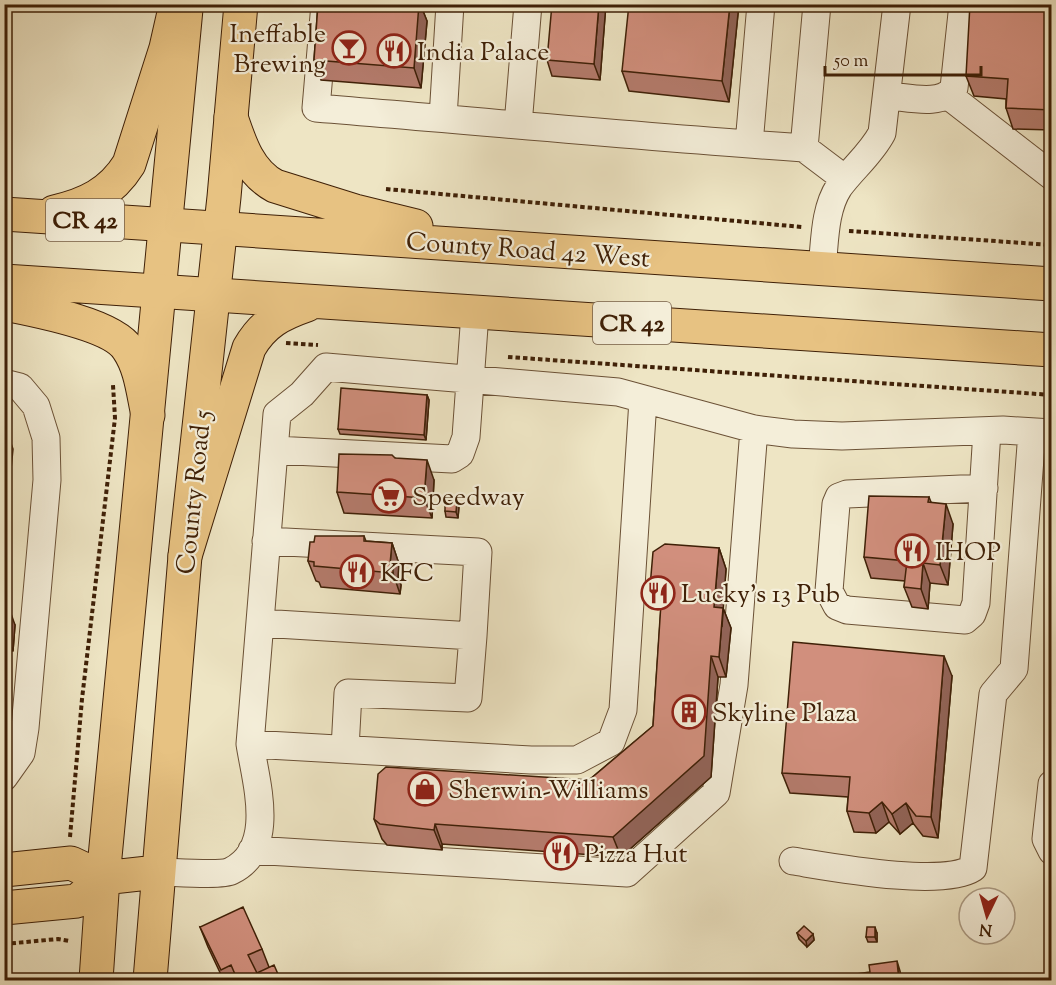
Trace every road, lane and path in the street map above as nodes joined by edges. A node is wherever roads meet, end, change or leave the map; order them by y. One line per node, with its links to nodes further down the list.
1 (176, 4): 21 (main road)
2 (186, 4): 22 (main road, County Road 5)
3 (241, 4): 13 (main road, County Road 5)
4 (325, 4): 14 (street)
5 (450, 4): 14 (street)
6 (528, 4): 15 (street)
7 (760, 4): 16 (street)
8 (817, 4): 17 (street)
9 (897, 4): 11 (street)
10 (963, 4): 12 (street)
11 (888, 96): 12 (street); 19 (street)
12 (949, 96): 18 (street)
13 (231, 117): 23 (main road, County Road 5); 24 (main road)
14 (443, 118): 15 (street)
15 (518, 125): 16 (street)
16 (749, 144): 17 (street)
17 (804, 148): 19 (street)
18 (1052, 176)
19 (845, 180): 25 (street)
20 (4, 214): 21 (main road, County Road 42 West / CR 42)
21 (39, 216): 22 (main road, County Road 42 West / CR 42)
22 (166, 226): 23 (main road, County Road 42 West / CR 42); 28 (main road, County Road 5)
23 (220, 229): 24 (main road, County Road 42 West / CR 42); 29 (main road, County Road 5)
24 (496, 246): 25 (main road, County Road 42 West / CR 42)
25 (822, 268): 27 (main road, County Road 42 West / CR 42)
26 (4, 281): 28 (main road, CR 42)
27 (1052, 284)
28 (159, 292): 29 (main road, CR 42); 41 (main road, County Road 5)
29 (213, 296): 30 (main road, CR 42); 48 (main road, County Road 5)
30 (310, 303): 32 (main road, CR 42); 48 (main road)
31 (4, 304): 41 (main road)
32 (475, 313): 35 (main road, CR 42); 36 (street)
33 (281, 343): 34 (path)
34 (327, 346)
35 (1052, 348)
36 (472, 367): 39 (path); 40 (street); 45 (street); 45 (street)
37 (4, 383): 53 (street)
38 (112, 383): 55 (path)
39 (1052, 395)
40 (643, 400): 42 (street); 52 (street)
41 (148, 415): 61 (main road, County Road 5)
42 (754, 429): 43 (street); 56 (street)
43 (987, 431): 44 (street); 46 (street)
44 (1042, 433): 58 (street)
45 (274, 450): 47 (street)
46 (984, 488): 46 (street)
47 (267, 541): 49 (street); 50 (street)
48 (185, 556): 60 (main road, County Road 5)
49 (260, 622): 50 (street); 51 (street)
50 (473, 636): 52 (street)
51 (250, 744): 52 (street); 56 (street)
52 (345, 749)
53 (4, 777)
54 (1052, 784): 57 (street)
55 (69, 842)
56 (252, 850): 60 (street)
57 (1052, 851)
58 (793, 861)
59 (4, 870): 61 (main road)
60 (158, 873): 61 (main road); 66 (main road, County Road 5)
61 (103, 878): 62 (main road); 65 (main road, County Road 5)
62 (4, 908)
63 (69, 941): 64 (path)
64 (4, 944)
65 (96, 981)
66 (150, 981)

